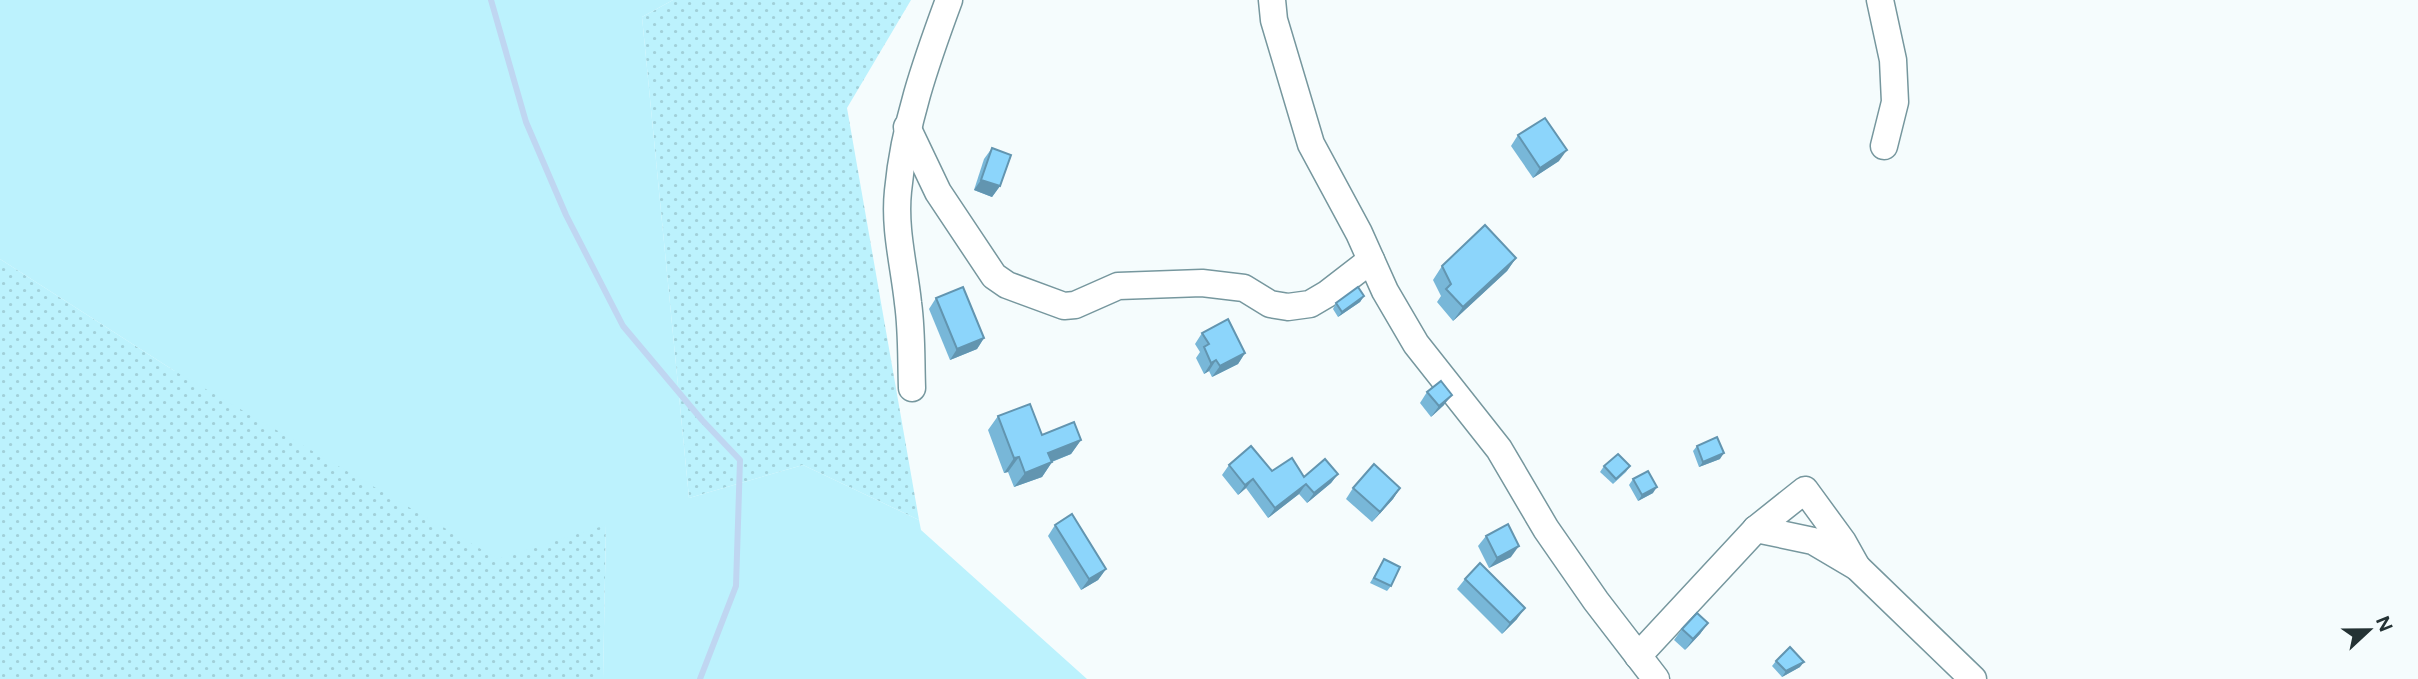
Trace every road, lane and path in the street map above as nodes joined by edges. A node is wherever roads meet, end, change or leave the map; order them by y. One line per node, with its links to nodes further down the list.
1 (949, 0): 4 (street)
2 (1272, 0): 6 (street)
3 (1880, 0): 5 (street)
4 (907, 127): 6 (street); 7 (street)
5 (1884, 146)
6 (1371, 260): 10 (street)
7 (912, 388)
8 (1756, 529): 9 (street); 9 (street); 10 (street)
9 (1857, 567): 12 (street)
10 (1638, 656): 11 (street)
11 (1656, 679)
12 (1973, 679)

